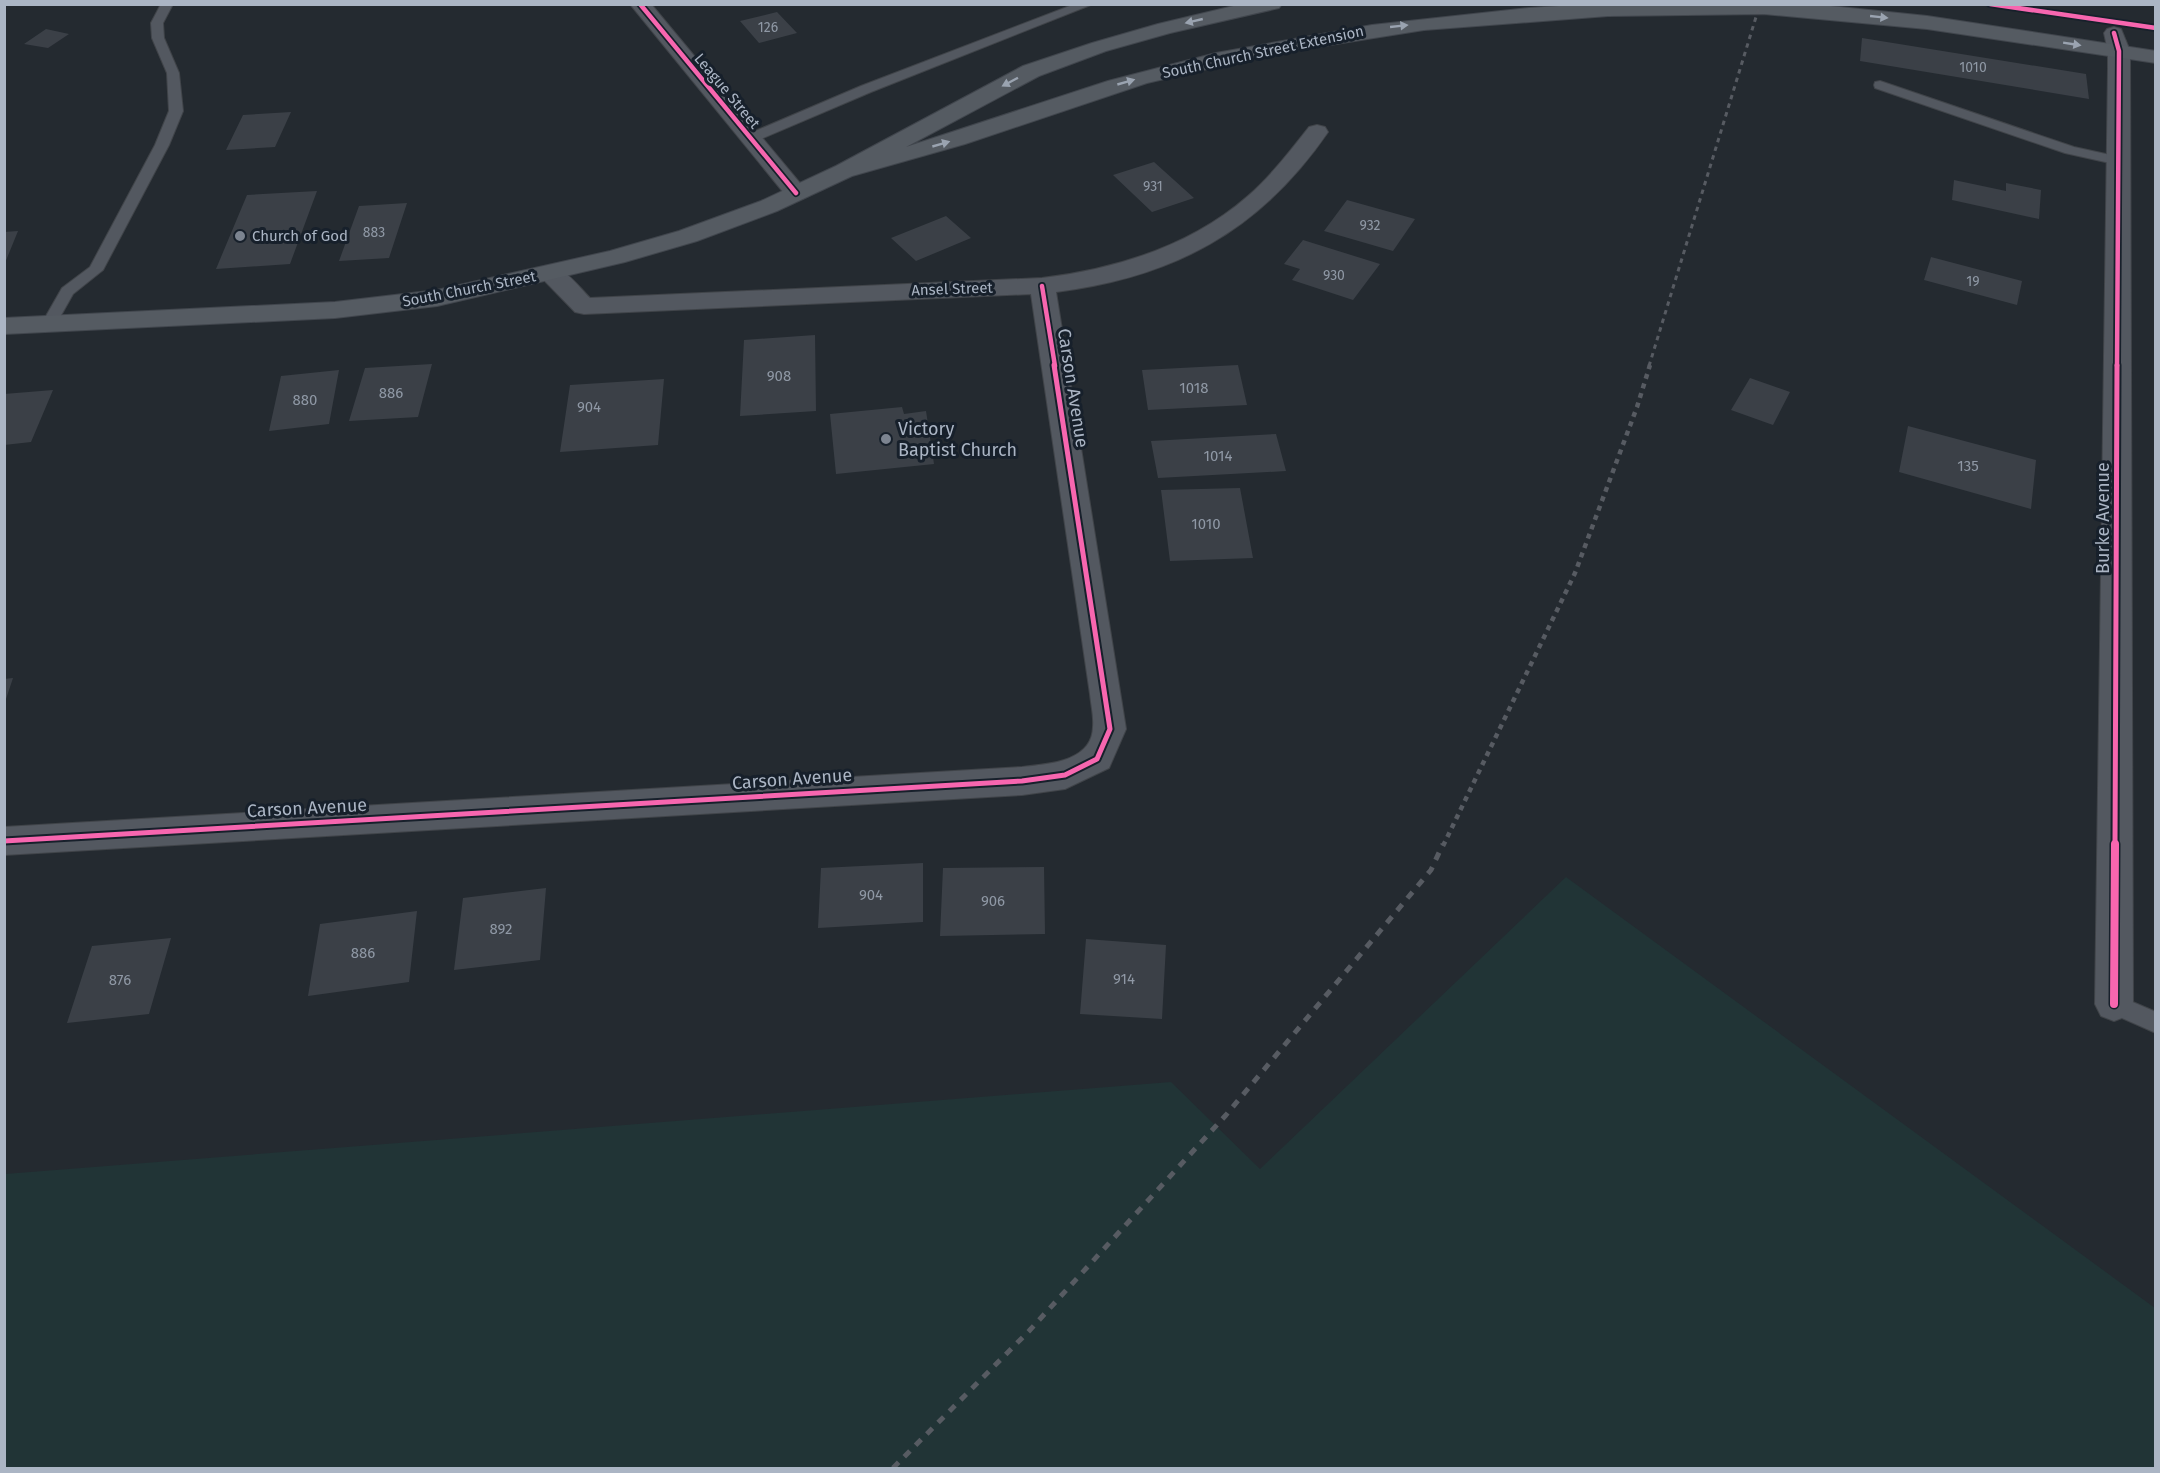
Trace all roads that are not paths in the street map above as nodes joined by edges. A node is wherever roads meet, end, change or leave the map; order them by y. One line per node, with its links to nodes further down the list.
1 (167, 4): 17 (lane)
2 (640, 4): 11 (street, League Street)
3 (1087, 4): 11 (lane)
4 (1272, 4): 13 (main road, one-way to 13)
5 (1934, 4): 7 (main road, South Church Street Extension)
6 (2156, 39): 7 (main road, South Church Street Extension)
7 (2116, 42): 8 (main road, South Church Street Extension); 12 (street, Burke Avenue); 13 (main road, South Church Street Extension, one-way to 7)
8 (2156, 57)
9 (1880, 86): 12 (lane)
10 (1317, 132): 16 (street, Ansel Street)
11 (751, 138): 14 (street, League Street)
12 (2119, 161): 20 (street, Burke Avenue)
13 (844, 171): 14 (main road, South Church Street)
14 (796, 193): 15 (main road, South Church Street)
15 (550, 273): 16 (street, Ansel Street); 17 (main road, South Church Street)
16 (1042, 286): 19 (street, Carson Avenue)
17 (50, 323): 18 (main road, South Church Street)
18 (4, 326)
19 (4, 841)
20 (2114, 1004): 21 (lane)
21 (2156, 1023)

